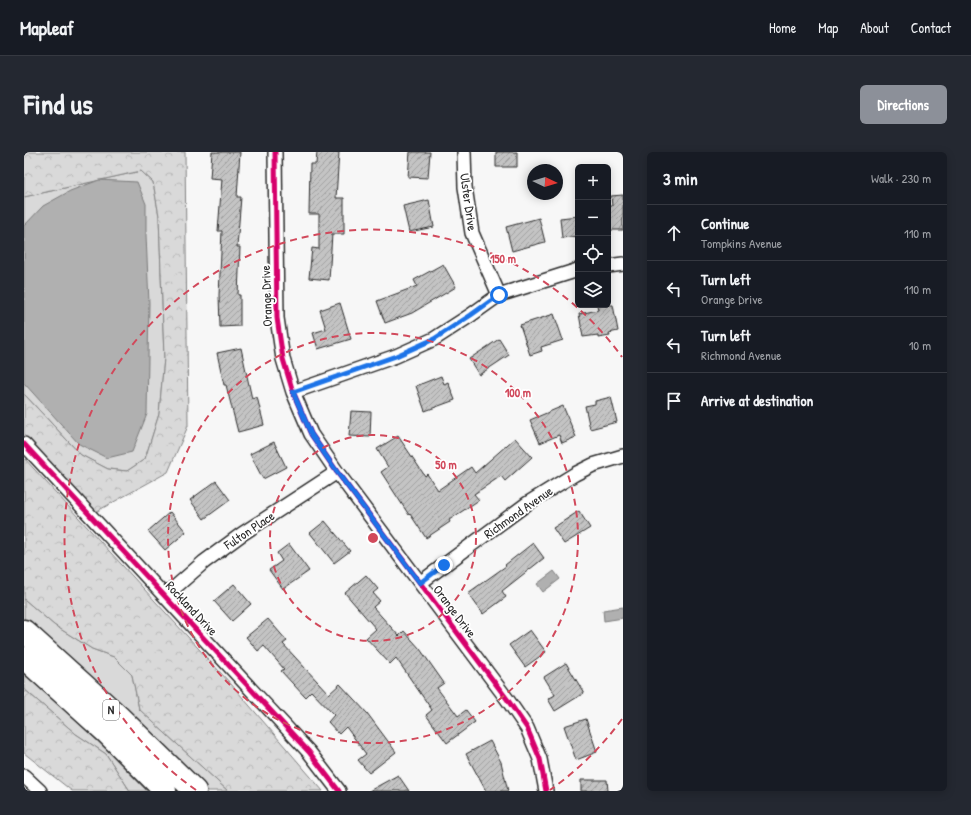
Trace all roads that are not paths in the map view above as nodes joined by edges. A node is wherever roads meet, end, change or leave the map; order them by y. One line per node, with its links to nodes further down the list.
1 (275, 152): 7 (street, Orange Drive)
2 (464, 152): 6 (street, Ulster Drive)
3 (623, 264): 4 (street)
4 (611, 266)
5 (575, 271): 6 (street)
6 (499, 295): 7 (street)
7 (293, 392): 10 (street, Orange Drive)
8 (24, 444): 12 (street, Rockland Drive)
9 (623, 456): 11 (street, Richmond Avenue)
10 (337, 472): 11 (street, Orange Drive); 12 (street, Fulton Place)
11 (420, 583): 20 (street, Orange Drive)
12 (165, 596): 19 (street, Rockland Drive)
13 (24, 631): 18 (highway, N)
14 (24, 658): 17 (highway, N)
15 (24, 776): 16 (street)
16 (40, 791)
17 (165, 791)
18 (194, 791)
19 (339, 791)
20 (546, 791)

